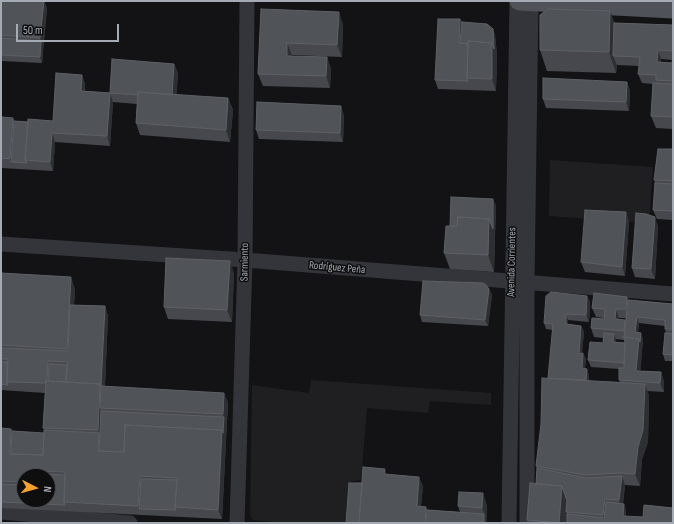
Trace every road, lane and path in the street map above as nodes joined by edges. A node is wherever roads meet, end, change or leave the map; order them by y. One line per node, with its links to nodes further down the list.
1 (247, 1): 6 (street, Sarmiento)
2 (518, 1): 3 (main road); 7 (street, Avenida Corrientes)
3 (531, 1): 4 (main road); 8 (street, Avenida Corrientes)
4 (673, 9)
5 (1, 244): 6 (street, Rodríguez Peña)
6 (245, 260): 7 (street, Rodríguez Peña); 12 (street, Sarmiento)
7 (512, 282): 8 (street, Rodríguez Peña); 13 (street, Avenida Corrientes)
8 (528, 283): 9 (street, Rodríguez Peña); 14 (street, Avenida Corrientes)
9 (673, 294)
10 (1, 512): 11 (street)
11 (130, 523)
12 (237, 523)
13 (509, 523)
14 (527, 523)

